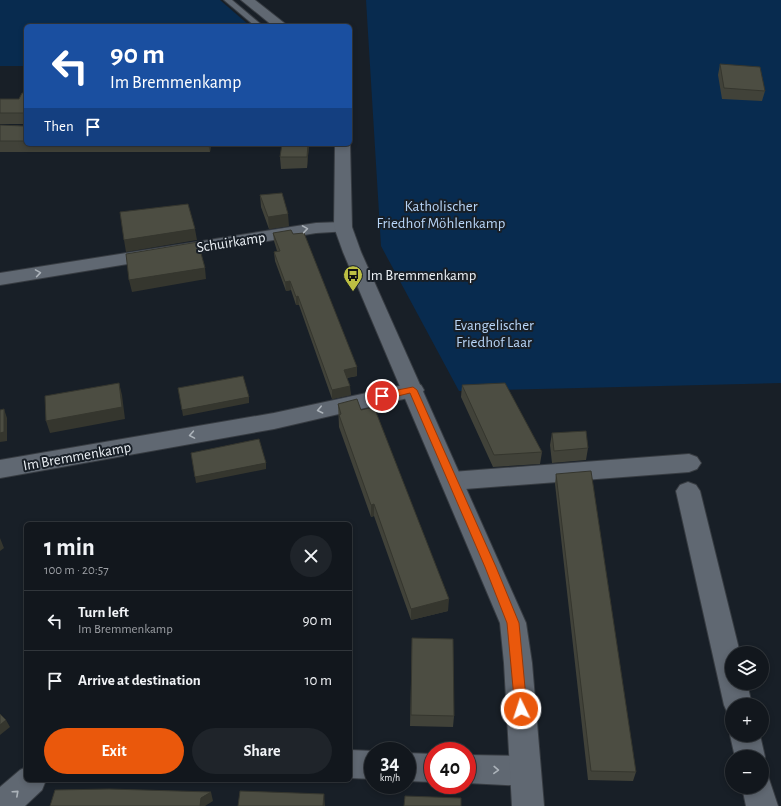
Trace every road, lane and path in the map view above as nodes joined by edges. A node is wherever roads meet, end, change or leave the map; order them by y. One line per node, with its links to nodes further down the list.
1 (228, 0): 3 (lane)
2 (248, 0): 4 (street)
3 (257, 24)
4 (278, 24)
5 (343, 146): 6 (street)
6 (343, 227): 7 (street, Schuirkamp, one-way to 6); 8 (street)
7 (0, 279)
8 (413, 390): 10 (street, Im Bremmenkamp, one-way to 10); 11 (street)
9 (689, 463): 11 (street)
10 (0, 469)
11 (452, 481): 17 (street)
12 (688, 491): 13 (street)
13 (725, 649)
14 (352, 764): 15 (street)
15 (364, 765)
16 (476, 769): 17 (street, one-way to 17)
17 (526, 771): 21 (street)
18 (29, 782): 20 (street, one-way to 18)
19 (759, 794): 22 (street)
20 (2, 806)
21 (528, 806)
22 (762, 806)

